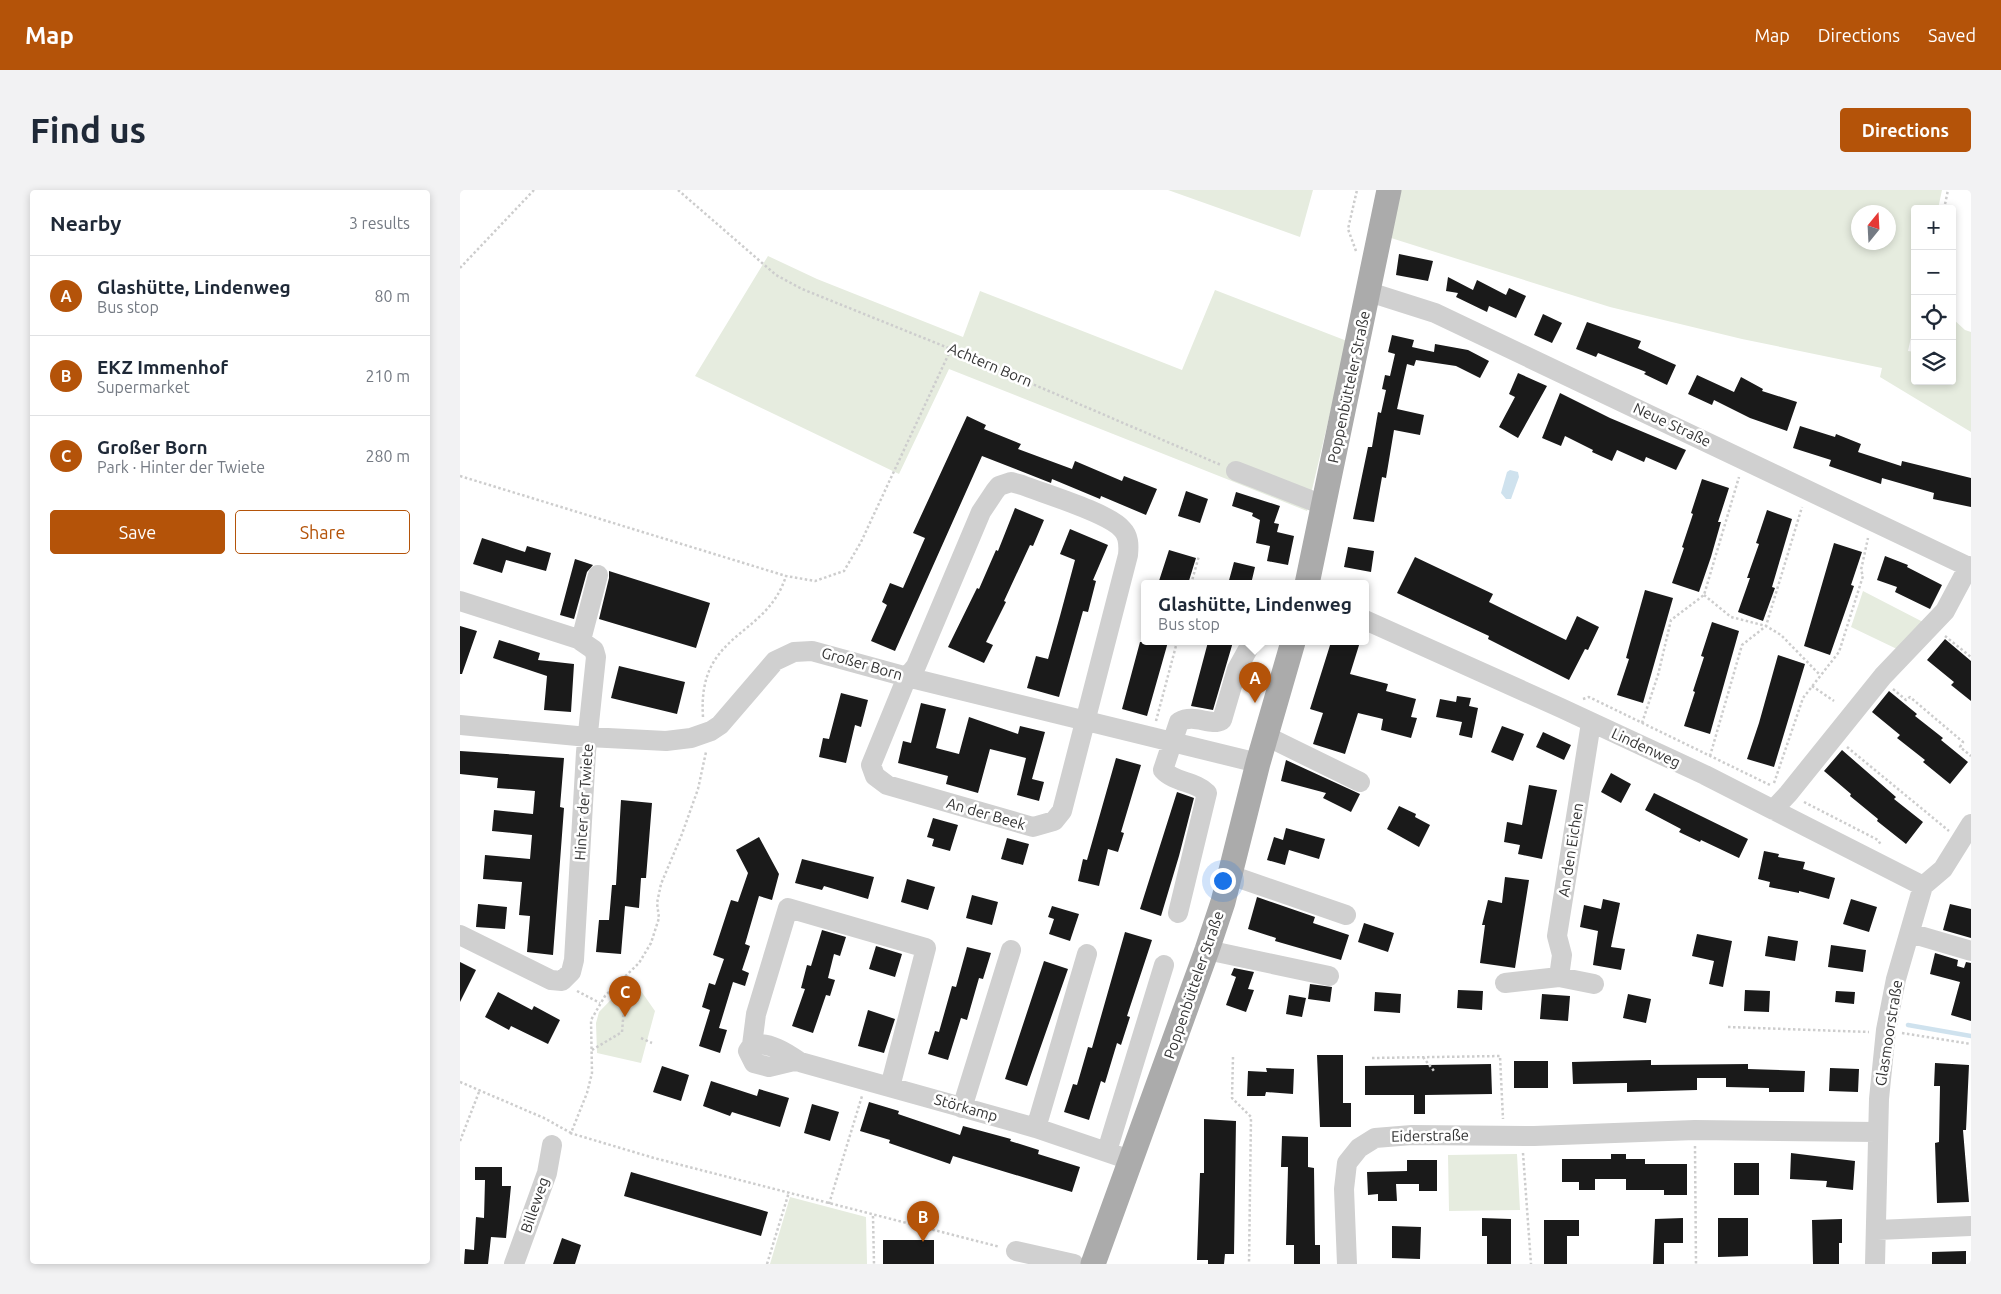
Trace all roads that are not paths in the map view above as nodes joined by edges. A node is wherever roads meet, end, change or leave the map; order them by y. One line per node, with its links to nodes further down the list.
1 (1388, 190): 2 (main road, Poppenbütteler Straße)
2 (1371, 281): 4 (main road, Poppenbütteler Straße); 5 (street, Neue Straße)
3 (1236, 471): 4 (street)
4 (1323, 505): 7 (main road, Poppenbütteler Straße)
5 (1967, 571): 22 (street)
6 (598, 575): 10 (street)
7 (1308, 580)
8 (460, 601): 10 (street)
9 (1369, 622): 15 (street, Lindenweg)
10 (581, 640): 19 (street, Hinter der Twiete)
11 (1250, 645): 17 (street)
12 (1292, 645): 18 (main road, Poppenbütteler Straße)
13 (907, 677): 14 (street, Großer Born); 14 (street, An der Beek); 14 (street, An der Beek); 19 (street, Großer Born)
14 (1086, 721): 17 (street, Großer Born)
15 (1591, 723): 22 (street, Lindenweg); 36 (street, An den Eichen)
16 (460, 725): 19 (street, Großer Born)
17 (1174, 736): 20 (street, Großer Born); 26 (street)
18 (1266, 736): 20 (main road, Poppenbütteler Straße); 21 (street)
19 (588, 737): 29 (street, Hinter der Twiete)
20 (1258, 763): 24 (main road, Poppenbütteler Straße)
21 (1360, 782)
22 (1773, 810): 25 (street, Lindenweg)
23 (1965, 832): 25 (street)
24 (1230, 876): 27 (street); 31 (main road, Poppenbütteler Straße)
25 (1923, 886): 28 (street, Glasmoorstraße)
26 (1178, 913)
27 (1346, 915)
28 (1910, 933): 32 (street); 42 (street, Glasmoorstraße)
29 (460, 935)
30 (1011, 950): 40 (street)
31 (1207, 950): 35 (street); 45 (main road, Poppenbütteler Straße)
32 (1971, 951)
33 (1087, 954): 41 (street)
34 (1164, 966): 44 (street)
35 (1328, 976)
36 (1559, 977): 37 (street); 38 (street)
37 (1505, 983)
38 (1594, 984)
39 (890, 1087): 39 (street, Störkamp); 40 (street, Störkamp)
40 (962, 1108): 41 (street, Störkamp)
41 (1036, 1128): 44 (street, Störkamp)
42 (1877, 1132): 47 (street, Glasmoorstraße); 52 (street, Eiderstraße)
43 (552, 1144): 49 (street, Billeweg)
44 (1107, 1151): 45 (street, Störkamp)
45 (1130, 1160): 51 (main road, Poppenbütteler Straße)
46 (1971, 1226): 47 (street)
47 (1877, 1230): 53 (street, Glasmoorstraße)
48 (1016, 1250): 50 (street)
49 (514, 1264)
50 (1074, 1264)
51 (1093, 1264)
52 (1347, 1264)
53 (1875, 1264)

